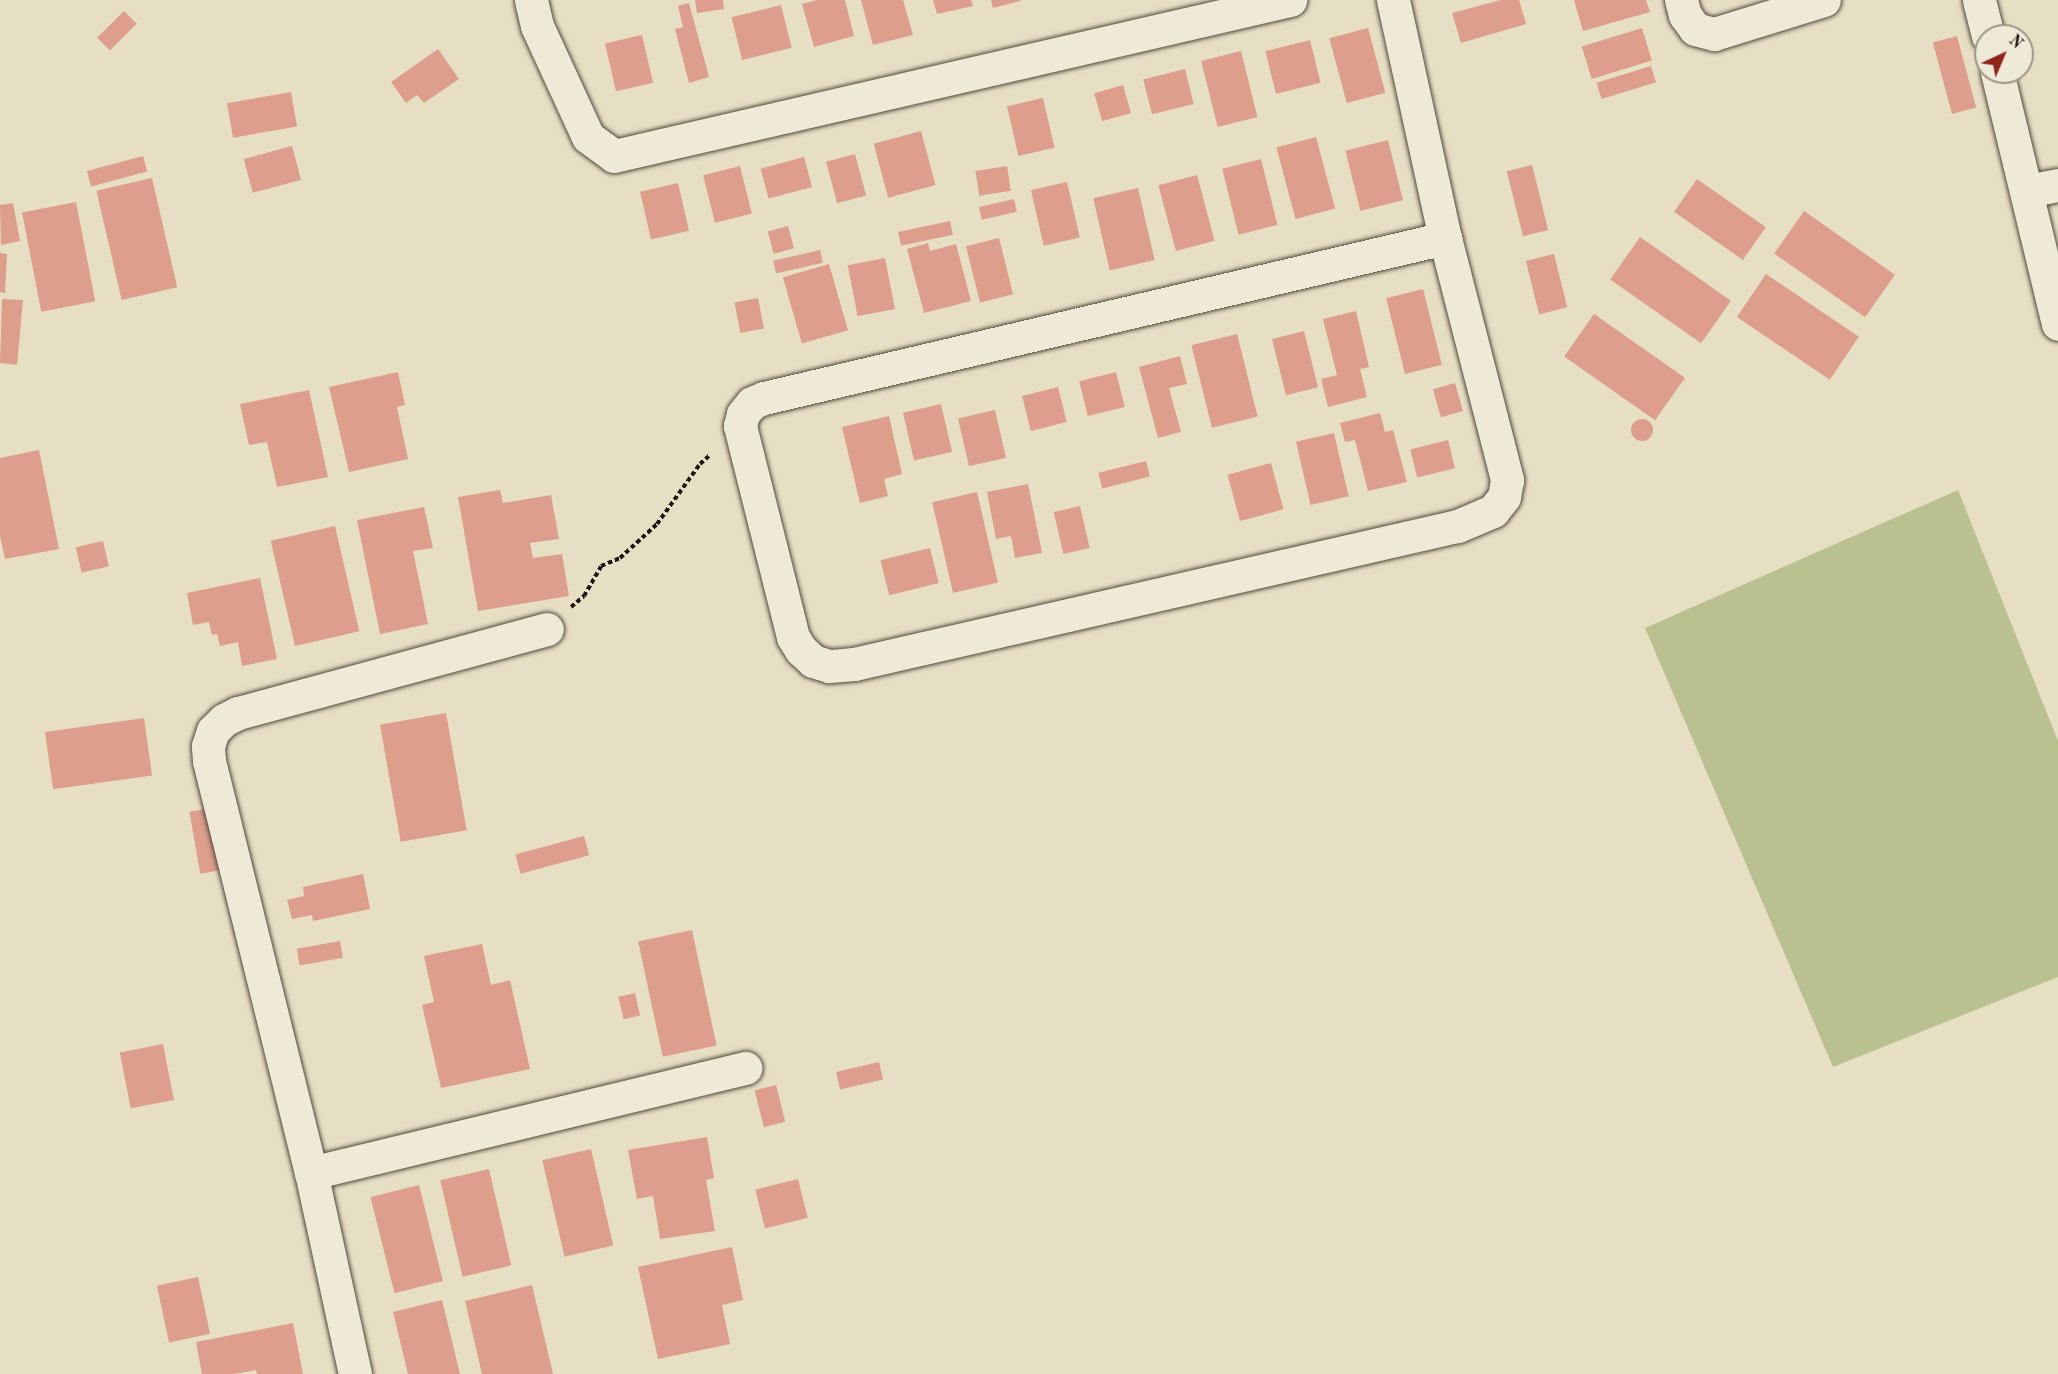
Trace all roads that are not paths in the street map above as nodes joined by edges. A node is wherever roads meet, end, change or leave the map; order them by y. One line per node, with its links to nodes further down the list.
1 (531, 0): 2 (street)
2 (1290, 0)
3 (1393, 0): 10 (street)
4 (1681, 0): 5 (street)
5 (1824, 0)
6 (1979, 0): 7 (street)
7 (1985, 24)
8 (2002, 84): 9 (street)
9 (2043, 188): 11 (street)
10 (1444, 238): 10 (street)
11 (2058, 324)
12 (547, 629): 14 (street)
13 (746, 1068): 14 (street)
14 (311, 1173): 15 (street)
15 (355, 1374)

